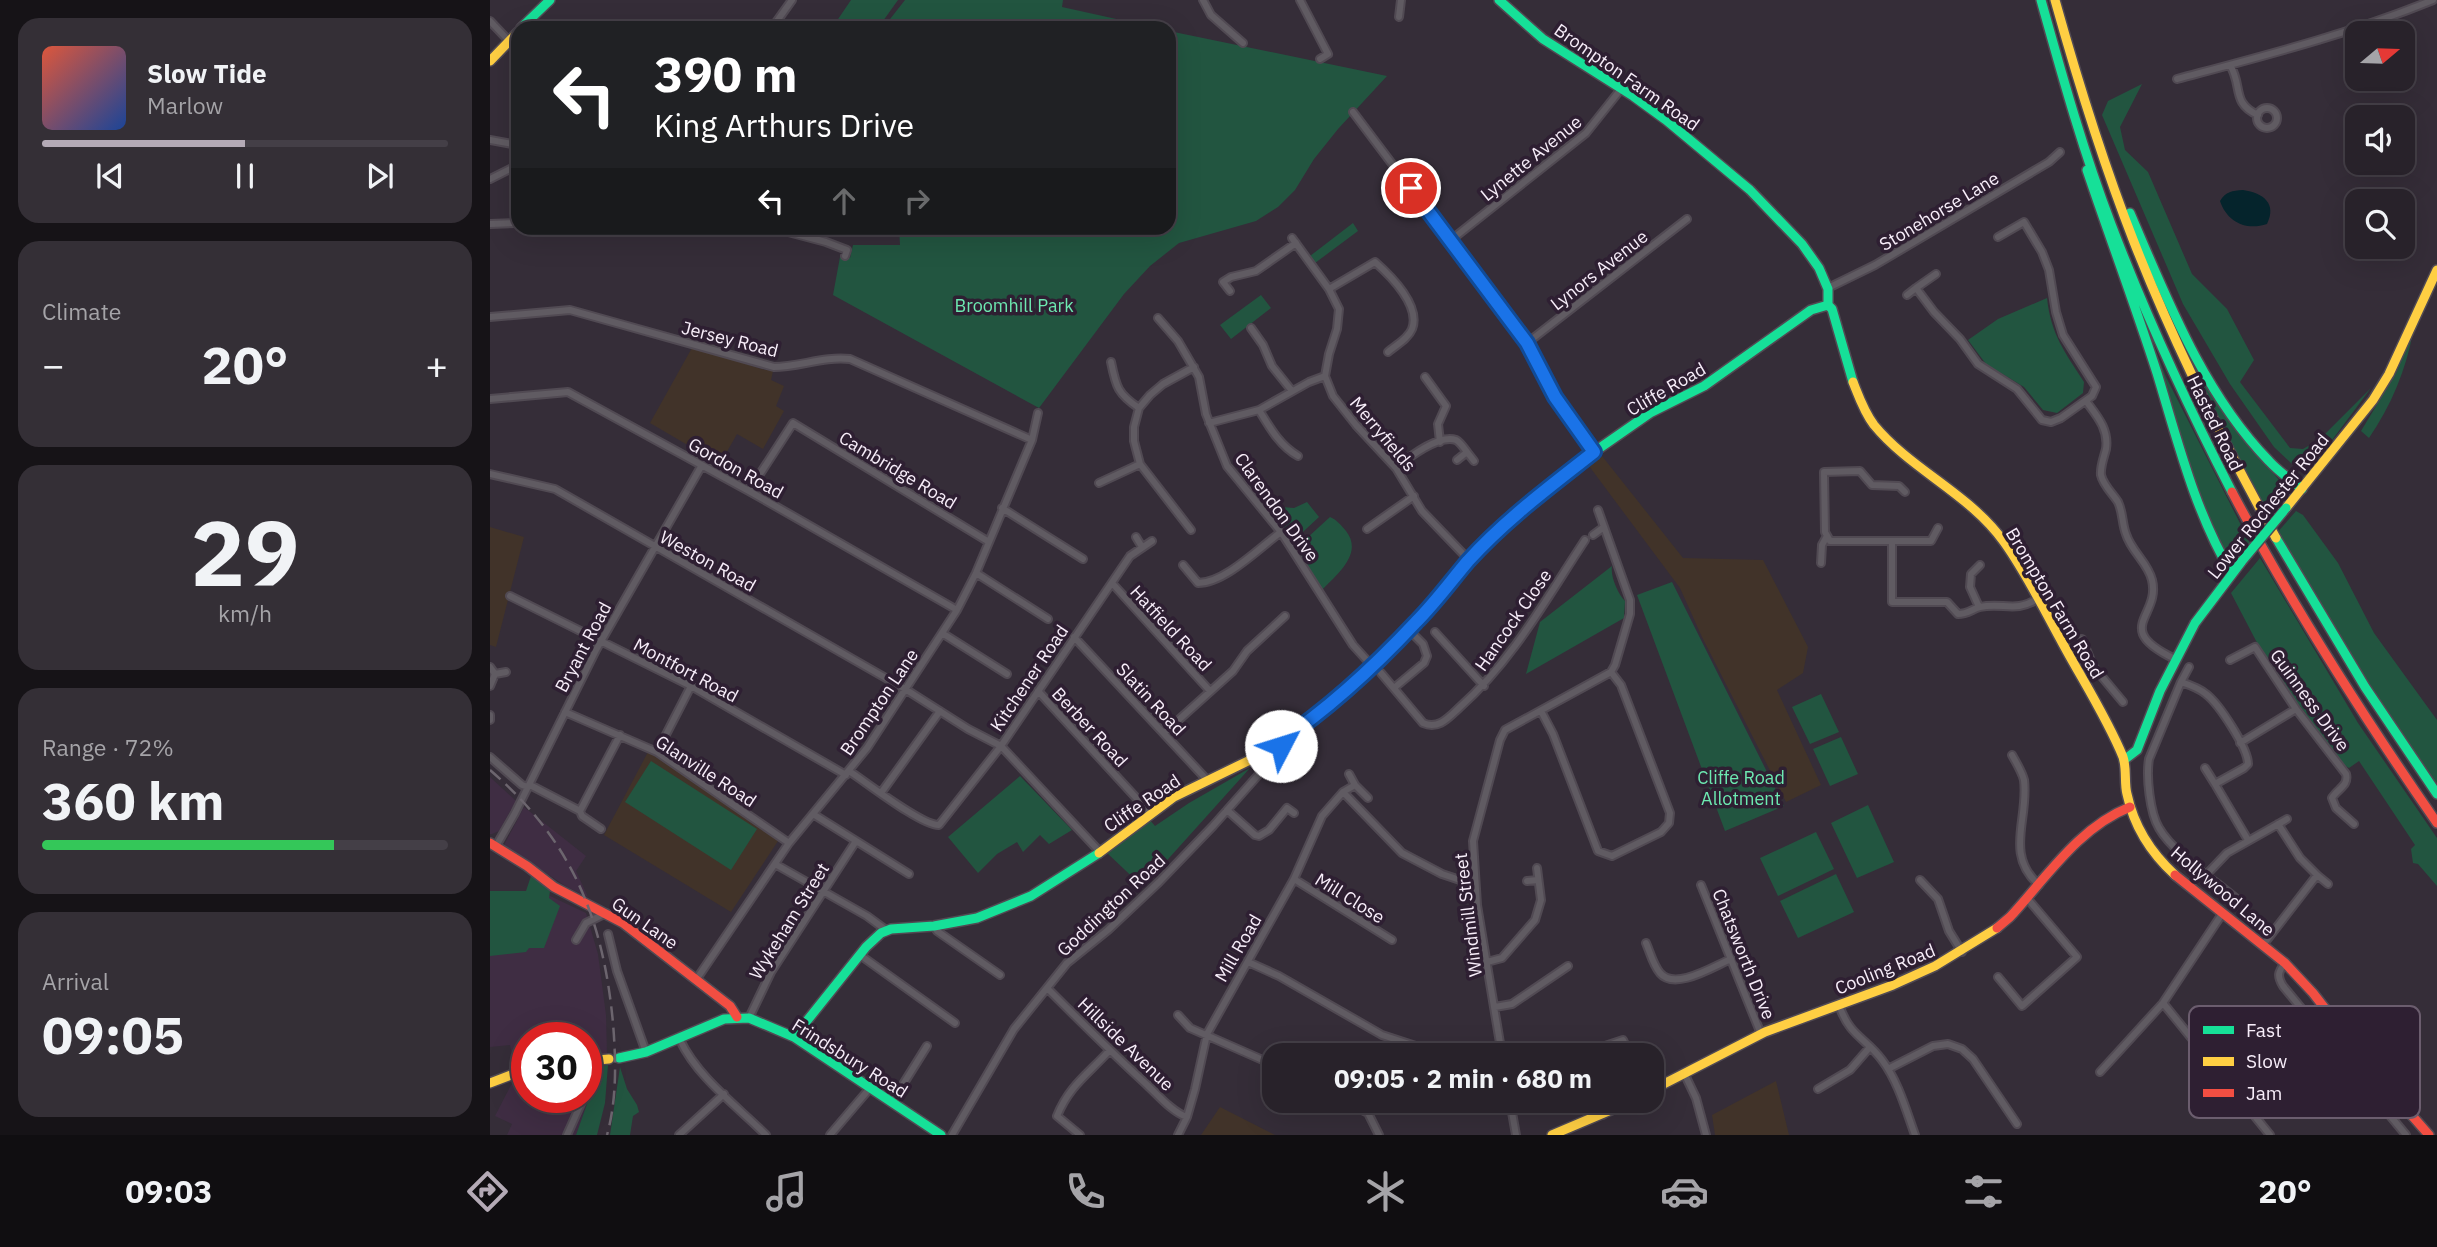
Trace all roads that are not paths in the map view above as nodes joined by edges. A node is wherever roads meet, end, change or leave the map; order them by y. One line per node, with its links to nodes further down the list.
1 (550, 0): 11 (main road)
2 (792, 0): 12 (street)
3 (1203, 0): 15 (street)
4 (1300, 0): 16 (street)
5 (1401, 0): 10 (street)
6 (1499, 0): 20 (main road, Brompton Farm Road)
7 (2041, 0): 21 (main road, Hasted Road)
8 (2055, 0): 22 (main road, Hasted Road)
9 (2433, 0): 18 (street)
10 (1399, 17)
11 (528, 21)
12 (777, 21)
13 (490, 22): 14 (street)
14 (510, 42): 17 (main road)
15 (1243, 43)
16 (1320, 59)
17 (490, 61)
18 (2230, 65): 19 (street); 24 (street)
19 (2177, 79)
20 (1622, 89): 35 (street, Lynette Avenue); 39 (main road, Brompton Farm Road)
21 (2067, 92): 101 (main road); 165 (main road, Hasted Road)
22 (2087, 110): 75 (main road); 156 (main road, Hasted Road)
23 (1353, 112): 35 (street)
24 (2258, 115)
25 (490, 140): 26 (street)
26 (511, 144)
27 (2060, 152): 39 (street, Stonehorse Lane)
28 (511, 168): 29 (street)
29 (490, 179)
30 (1687, 219): 48 (street, Lynors Avenue)
31 (511, 223): 32 (street)
32 (490, 224)
33 (800, 235): 36 (street)
34 (1998, 237): 56 (street)
35 (1451, 240): 48 (street)
36 (845, 256)
37 (2437, 270): 75 (main road, Lower Rochester Road)
38 (1936, 274): 40 (street)
39 (1828, 288): 44 (main road, Brompton Farm Road)
40 (1916, 288): 43 (street); 56 (street)
41 (1329, 289): 42 (street); 49 (street); 52 (street)
42 (1230, 291)
43 (1907, 295)
44 (1828, 305): 64 (main road, Cliffe Road); 104 (main road, Brompton Farm Road)
45 (490, 317): 61 (street, Jersey Road)
46 (1158, 318): 51 (street, Clarendon Drive)
47 (1251, 328): 54 (street)
48 (1527, 343): 64 (street)
49 (1388, 352)
50 (1111, 362): 57 (street)
51 (1195, 368): 57 (street); 60 (street, Clarendon Drive)
52 (1325, 376): 54 (street); 71 (street, Merryfields)
53 (1425, 377): 62 (street)
54 (1292, 391): 58 (street)
55 (490, 398): 70 (street, Gordon Road)
56 (2086, 401): 115 (street)
57 (1139, 408): 69 (street)
58 (1259, 410): 60 (street); 65 (street)
59 (1038, 413): 61 (street, Brompton Lane)
60 (1209, 423): 85 (street, Clarendon Drive)
61 (1032, 440): 79 (street, Brompton Lane)
62 (1440, 442): 63 (street); 71 (street)
63 (1467, 452): 66 (street); 67 (street)
64 (1594, 452): 96 (main road, Cliffe Road)
65 (1298, 456)
66 (1457, 460)
67 (1474, 461)
68 (1865, 463): 72 (street)
69 (1140, 464): 74 (street); 84 (street)
70 (702, 465): 76 (street, Gordon Road); 93 (street, Bryant Road)
71 (1396, 468): 78 (street, Merryfields)
72 (1860, 471): 77 (street); 87 (street)
73 (490, 474): 93 (street, Weston Road)
74 (1099, 483)
75 (2302, 489): 101 (main road, Lower Rochester Road, bridge)
76 (749, 491): 92 (street, Cambridge Road); 106 (street, Gordon Road)
77 (1905, 492)
78 (1414, 496): 83 (street); 96 (street, Merryfields)
79 (1002, 508): 92 (street, Brompton Lane); 95 (street)
80 (1598, 510): 81 (street)
81 (1604, 527): 86 (street); 122 (street)
82 (1938, 528): 91 (street)
83 (1367, 529)
84 (1191, 530)
85 (1281, 532): 98 (street); 120 (street, Clarendon Drive)
86 (1593, 535)
87 (1828, 536): 91 (street); 97 (street)
88 (1136, 537): 94 (street)
89 (1585, 540): 129 (street, Hancock Close)
90 (1152, 541): 94 (street, Kitchener Road)
91 (1892, 541): 105 (street)
92 (989, 542): 100 (street, Brompton Lane)
93 (654, 547): 114 (street, Bryant Road); 131 (street, Weston Road)
94 (1142, 547): 102 (street, Kitchener Road)
95 (1083, 559)
96 (1469, 560): 109 (main road, Cliffe Road)
97 (1821, 563)
98 (1183, 565)
99 (1980, 565): 105 (street)
100 (976, 573): 106 (street, Brompton Lane); 108 (street)
101 (2232, 573): 115 (main road, Lower Rochester Road)
102 (1112, 583): 112 (street, Kitchener Road); 133 (street, Hatfield Road)
103 (510, 596): 114 (street, Montfort Road)
104 (2037, 599): 105 (street); 123 (main road, Brompton Farm Road)
105 (1979, 607)
106 (957, 610): 111 (street, Brompton Lane)
107 (1285, 616): 133 (street)
108 (1048, 619)
109 (1409, 630): 120 (main road, Cliffe Road); 130 (street)
110 (1435, 632): 129 (street)
111 (942, 633): 125 (street); 131 (street, Brompton Lane)
112 (1074, 636): 132 (street, Kitchener Road); 139 (street, Slatin Road)
113 (2082, 639): 117 (street)
114 (601, 641): 128 (street, Montfort Road); 138 (street, Bryant Road)
115 (2175, 659): 147 (main road, Lower Rochester Road)
116 (2230, 660): 135 (street, Guinness Drive)
117 (2093, 666): 123 (street); 134 (street)
118 (490, 667): 124 (street)
119 (2189, 667): 126 (street)
120 (1377, 670): 130 (street, Hancock Close); 141 (main road, Cliffe Road)
121 (506, 672): 124 (street)
122 (1611, 672): 137 (street, Windmill Street); 137 (street)
123 (2079, 673): 147 (main road, Brompton Farm Road)
124 (495, 674): 127 (street)
125 (1007, 674)
126 (2181, 682): 142 (street); 178 (street)
127 (490, 686)
128 (691, 686): 144 (street); 149 (street, Montfort Road)
129 (1484, 686): 130 (street, Hancock Close)
130 (1394, 688)
131 (905, 689): 136 (street, Weston Road); 149 (street, Brompton Lane)
132 (1038, 691): 143 (street, Kitchener Road); 163 (street, Berber Road)
133 (1210, 691): 139 (street)
134 (2123, 702)
135 (2296, 709): 142 (street); 167 (street, Guinness Drive)
136 (940, 711): 143 (street, Weston Road); 155 (street)
137 (1541, 711): 185 (street, Windmill Street)
138 (565, 712): 140 (street, Glanville Road); 153 (street, Bryant Road)
139 (1164, 733): 151 (street, Slatin Road)
140 (620, 735): 144 (street, Glanville Road); 160 (street)
141 (1279, 742): 151 (main road, Cliffe Road); 159 (street, Goddington Road)
142 (2240, 743): 152 (street)
143 (1001, 746): 168 (street, Kitchener Road); 174 (street, Weston Road)
144 (657, 752): 172 (street, Glanville Road)
145 (2012, 755): 187 (street)
146 (490, 757): 153 (street)
147 (2124, 760): 158 (main road, Hollywood Lane)
148 (2205, 768): 152 (street)
149 (848, 773): 155 (street, Montfort Road); 162 (street, Brompton Lane)
150 (1349, 774): 154 (street)
151 (1208, 781): 163 (main road, Cliffe Road)
152 (2215, 785): 170 (street)
153 (529, 786): 160 (street); 173 (street, Bryant Road)
154 (1349, 788): 157 (street); 180 (street, Mill Road); 185 (street)
155 (881, 793): 168 (street, Montfort Road)
156 (2437, 794)
157 (1368, 798)
158 (2130, 807): 187 (main road, Cooling Road); 192 (main road, Hollywood Lane)
159 (1227, 810): 161 (street); 210 (street, Goddington Road)
160 (580, 811): 169 (street)
161 (1294, 813)
162 (813, 814): 171 (street); 172 (street, Brompton Lane)
163 (1151, 814): 174 (main road, Cliffe Road)
164 (2287, 819): 166 (street)
165 (2437, 822)
166 (2278, 824): 170 (street); 179 (street)
167 (2354, 824)
168 (939, 825)
169 (601, 829)
170 (2248, 839): 178 (street)
171 (856, 841): 177 (street); 188 (street, Wykeham Street)
172 (789, 843): 175 (street, Brompton Lane)
173 (493, 844): 191 (main road, Gun Lane)
174 (1100, 852): 193 (main road, Cliffe Road)
175 (775, 864): 188 (street); 209 (street, Brompton Lane)
176 (1537, 868): 181 (street)
177 (909, 874)
178 (2207, 874): 190 (street)
179 (2317, 875): 184 (street); 199 (street)
180 (1294, 879): 197 (street, Mill Close); 203 (street, Mill Road)
181 (1538, 880): 183 (street); 204 (street)
182 (1920, 880): 200 (street)
183 (1527, 881)
184 (2328, 884)
185 (1475, 885): 204 (street, Windmill Street)
186 (1701, 885): 202 (street, Chatsworth Drive)
187 (2039, 885): 189 (main road, Cooling Road)
188 (823, 892): 194 (street); 218 (street, Wykeham Street)
189 (2027, 898): 200 (main road, Cooling Road); 208 (street)
190 (2239, 901)
191 (606, 913): 196 (street); 209 (main road, Gun Lane)
192 (2221, 914): 199 (main road, Hollywood Lane); 211 (street)
193 (934, 926): 194 (main road, Cliffe Road); 207 (street)
194 (886, 930): 201 (main road)
195 (608, 934): 230 (street)
196 (576, 940)
197 (1392, 940)
198 (1646, 943): 202 (street)
199 (2263, 945): 205 (main road, Hollywood Lane)
200 (1962, 951): 212 (main road, Cooling Road)
201 (860, 955): 219 (street); 223 (main road)
202 (1731, 958): 221 (street, Chatsworth Drive)
203 (1248, 962): 220 (street, Mill Road); 225 (street)
204 (1487, 962): 215 (street, Windmill Street)
205 (2285, 962): 213 (street); 214 (main road, Hollywood Lane)
206 (1568, 966): 215 (street)
207 (1000, 975)
208 (1997, 977)
209 (696, 980): 217 (main road, Gun Lane)
210 (1048, 989): 229 (street, Hillside Avenue); 259 (street, Goddington Road)
211 (2163, 1003): 222 (street); 234 (street)
212 (1839, 1005): 221 (main road, Cooling Road); 228 (street)
213 (2300, 1006)
214 (2323, 1006)
215 (1494, 1007): 226 (street, Windmill Street)
216 (1178, 1015): 220 (street)
217 (737, 1017): 218 (main road, Frindsbury Road); 224 (main road)
218 (749, 1018): 223 (main road, Frindsbury Road)
219 (955, 1023)
220 (1207, 1034): 232 (street); 248 (street, Mill Road)
221 (1761, 1034): 235 (main road, Cooling Road)
222 (2189, 1035)
223 (793, 1037): 239 (main road, Frindsbury Road)
224 (680, 1040): 230 (main road); 241 (street)
225 (1406, 1043)
226 (1500, 1043)
227 (927, 1046): 242 (street)
228 (1870, 1047): 233 (street); 240 (street)
229 (1109, 1051): 248 (street, Hillside Avenue); 260 (street)
230 (646, 1052): 231 (main road)
231 (602, 1059)
232 (1262, 1059)
233 (1888, 1069): 252 (street); 266 (street)
234 (2100, 1072)
235 (1684, 1073): 238 (main road, Cooling Road); 265 (street)
236 (511, 1075): 237 (main road)
237 (490, 1083)
238 (1664, 1084)
239 (870, 1088): 242 (main road, Frindsbury Road); 254 (street)
240 (1818, 1089)
241 (724, 1094): 257 (street); 258 (street)
242 (892, 1102): 255 (main road, Frindsbury Road)
243 (577, 1113): 256 (street)
244 (1368, 1113): 262 (street)
245 (1512, 1113): 263 (street)
246 (1606, 1113): 247 (main road)
247 (1602, 1115): 253 (main road)
248 (1187, 1117): 261 (street, Mill Road)
249 (2256, 1118): 267 (street)
250 (2392, 1118): 268 (street)
251 (2414, 1118): 269 (main road, Hollywood Lane)
252 (2017, 1124)
253 (1568, 1132): 264 (main road)
254 (835, 1133)
255 (936, 1133)
256 (567, 1135)
257 (679, 1135)
258 (766, 1135)
259 (953, 1135)
260 (1080, 1135)
261 (1178, 1135)
262 (1379, 1135)
263 (1516, 1135)
264 (1552, 1135)
265 (1706, 1135)
266 (1915, 1135)
267 (2270, 1135)
268 (2406, 1135)
269 (2429, 1135)

